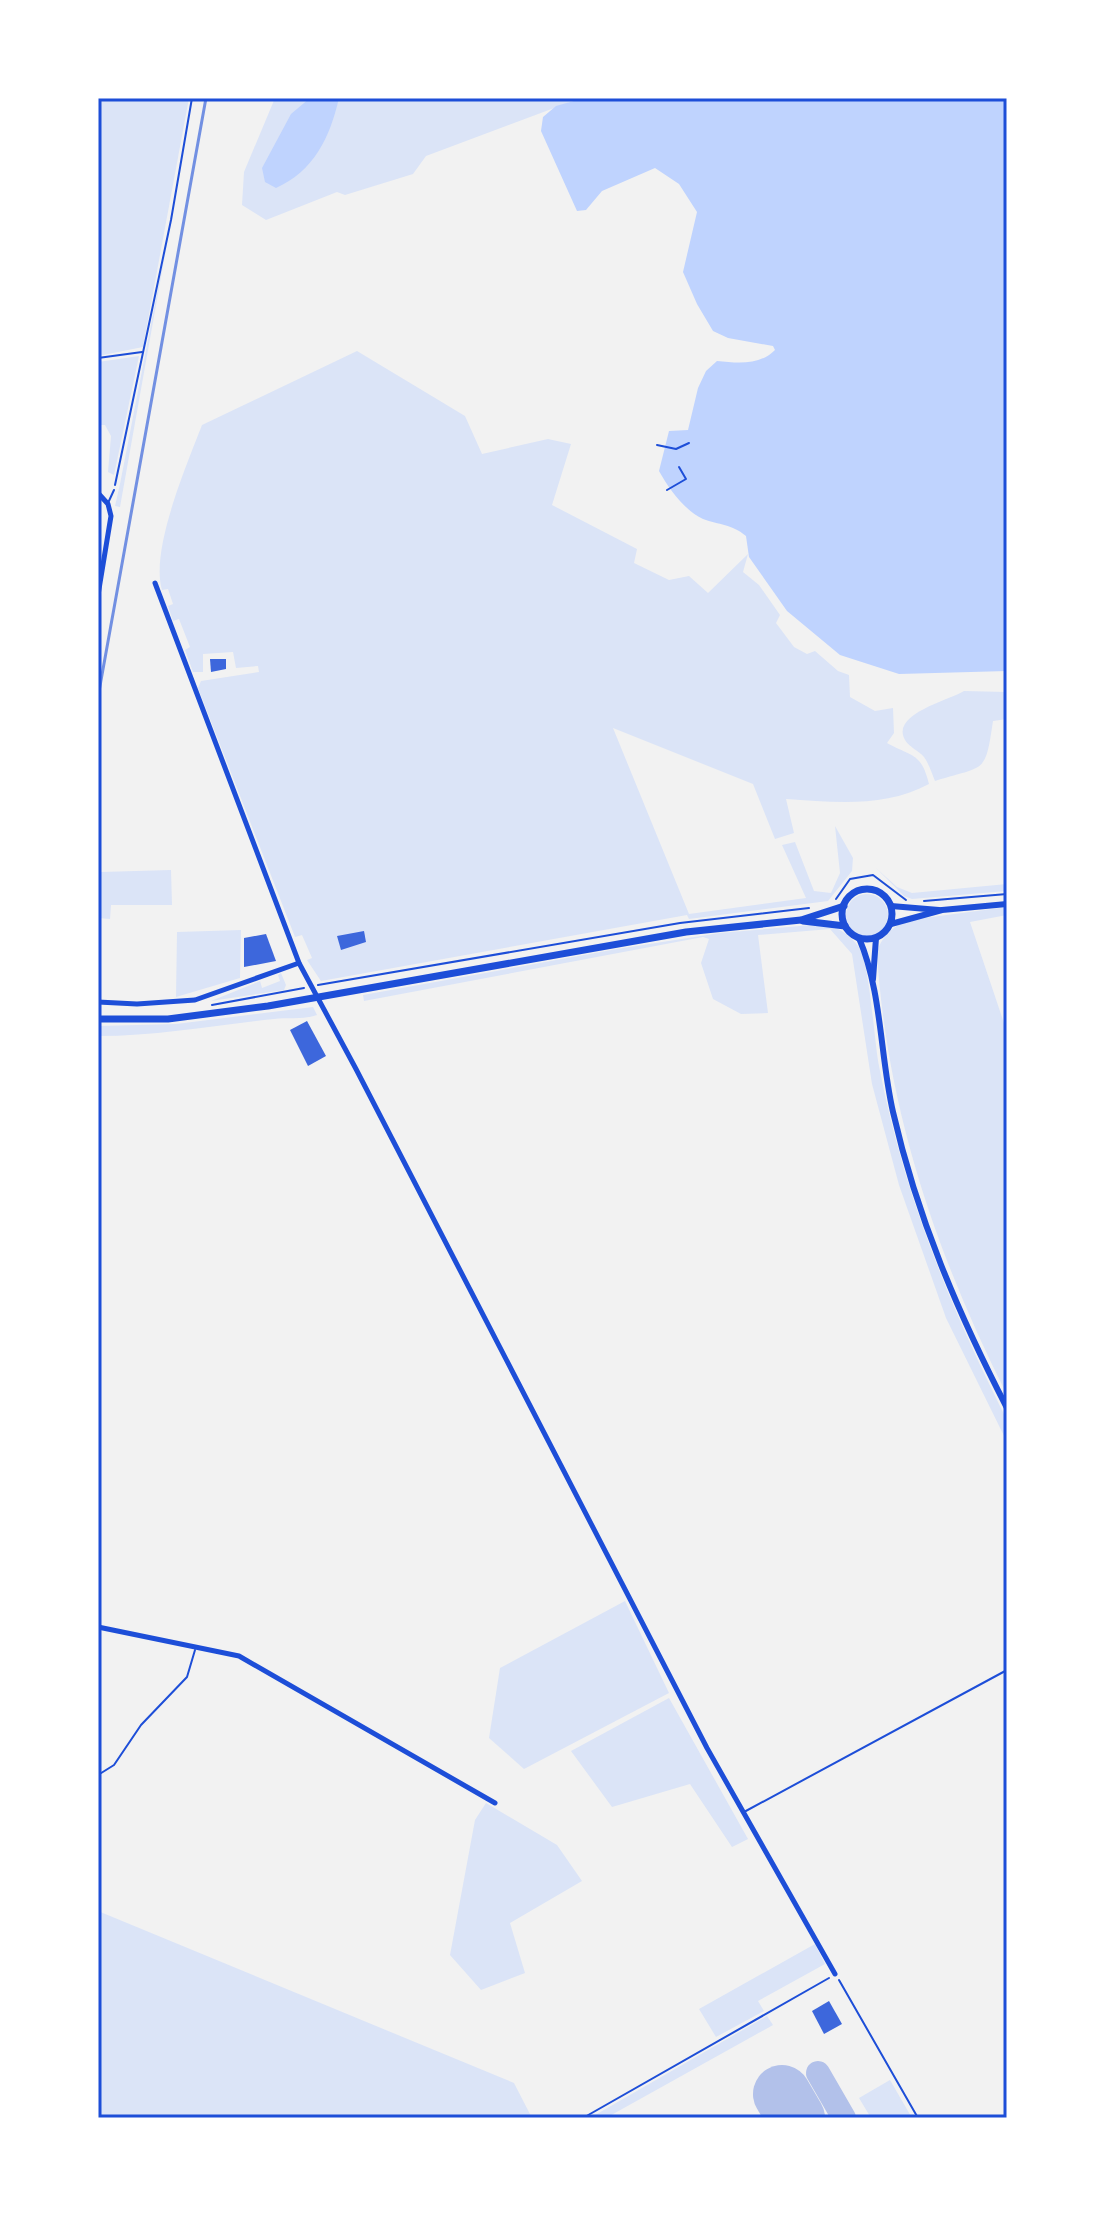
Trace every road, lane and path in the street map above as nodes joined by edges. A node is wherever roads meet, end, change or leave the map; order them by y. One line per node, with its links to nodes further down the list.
1 (192, 98): 2 (path)
2 (143, 352): 3 (path); 7 (path)
3 (98, 358)
4 (689, 443): 5 (path)
5 (657, 445)
6 (679, 467): 8 (path)
7 (114, 490): 10 (lane)
8 (667, 490)
9 (98, 493): 10 (street)
10 (108, 504): 12 (street)
11 (155, 583): 27 (street)
12 (98, 595)
13 (1007, 894): 15 (path)
14 (910, 901): 16 (path)
15 (917, 901)
16 (834, 903)
17 (1007, 904): 21 (street)
18 (844, 906): 19 (main road); 22 (main road); 24 (main road)
19 (891, 906): 21 (street); 23 (main road)
20 (812, 908): 28 (path)
21 (942, 910): 23 (street)
22 (801, 920): 24 (main road); 31 (main road)
23 (891, 924): 26 (main road)
24 (845, 926): 25 (main road)
25 (859, 938): 26 (main road); 29 (street)
26 (876, 938): 29 (street)
27 (299, 963): 28 (street); 32 (street)
28 (309, 986): 30 (path); 31 (street)
29 (872, 986): 34 (street)
30 (290, 991)
31 (315, 998): 33 (main road); 40 (street)
32 (98, 1002)
33 (98, 1019)
34 (1007, 1408)
35 (98, 1627): 36 (street)
36 (196, 1645): 38 (lane); 39 (street)
37 (1007, 1670): 40 (lane)
38 (98, 1775)
39 (495, 1803)
40 (741, 1813): 41 (street)
41 (835, 1974): 42 (path); 43 (path)
42 (583, 2118)
43 (918, 2118)

